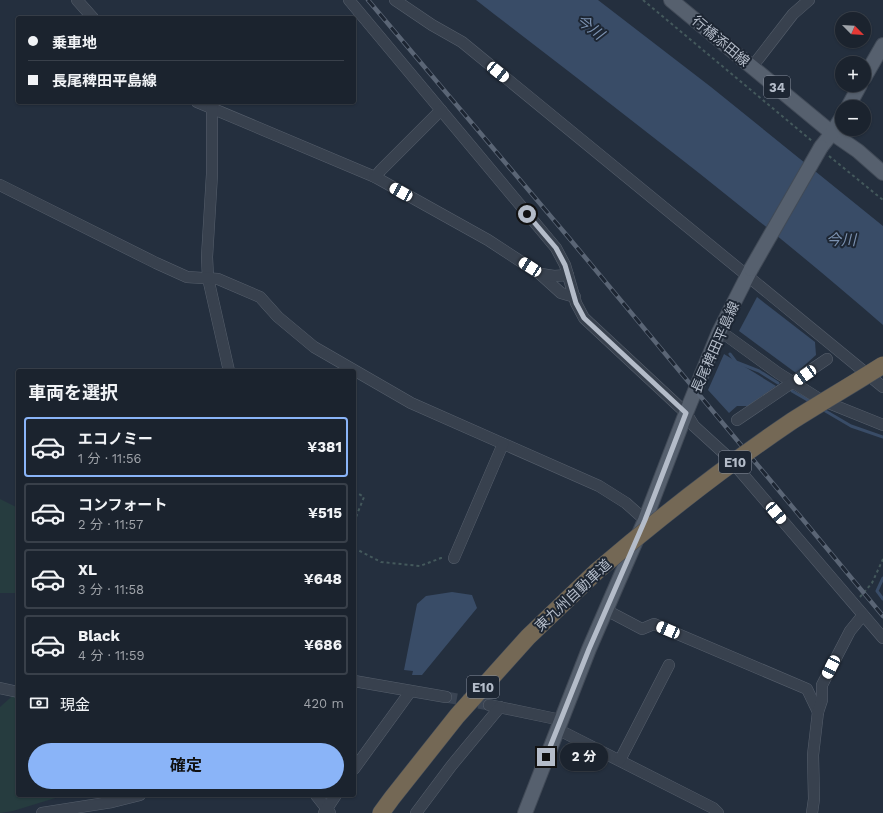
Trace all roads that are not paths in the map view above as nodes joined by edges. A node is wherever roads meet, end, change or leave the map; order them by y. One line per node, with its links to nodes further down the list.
1 (77, 0): 6 (street)
2 (349, 0): 12 (street)
3 (395, 0): 18 (street)
4 (671, 0): 9 (main road, 行橋添田線 / 34)
5 (809, 0): 9 (street)
6 (91, 16)
7 (883, 45): 8 (main road)
8 (871, 66)
9 (752, 67): 14 (main road, 行橋添田線 / 34)
10 (202, 104): 11 (street)
11 (212, 108): 16 (street); 21 (street)
12 (441, 110): 16 (street); 20 (street)
13 (835, 128): 14 (main road, 長尾稗田平島線)
14 (832, 133): 15 (main road, 行橋添田線 / 34); 18 (main road, 長尾稗田平島線, bridge)
15 (883, 173)
16 (375, 177): 19 (street)
17 (0, 185): 21 (street)
18 (750, 273): 23 (main road, 長尾稗田平島線); 30 (street)
19 (540, 274): 20 (street); 22 (street)
20 (568, 276): 22 (street)
21 (208, 278): 26 (street); 27 (street)
22 (575, 298): 31 (street)
23 (719, 332): 29 (street); 31 (main road, 長尾稗田平島線)
24 (827, 359): 29 (street)
25 (883, 365): 57 (highway, 東九州自動車道 / E10, bridge)
26 (229, 369)
27 (352, 369)
28 (356, 371): 34 (street)
29 (794, 383): 32 (street); 33 (street)
30 (883, 388)
31 (686, 413): 35 (main road, 長尾稗田平島線); 38 (street)
32 (737, 420)
33 (883, 425)
34 (503, 444): 35 (street); 36 (street)
35 (645, 520): 37 (main road, 長尾稗田平島線)
36 (454, 558)
37 (606, 610): 46 (street); 47 (main road, 長尾稗田平島線)
38 (863, 615): 39 (street); 46 (street)
39 (883, 638)
40 (669, 665): 48 (street)
41 (356, 681): 44 (street)
42 (0, 688): 43 (street)
43 (16, 692)
44 (410, 692): 45 (street); 49 (street)
45 (446, 697)
46 (818, 712): 60 (street)
47 (559, 725): 48 (street); 58 (street); 59 (main road, 長尾稗田平島線)
48 (620, 760): 55 (street)
49 (356, 766)
50 (132, 797): 53 (street)
51 (317, 797): 54 (street)
52 (335, 797): 54 (street)
53 (79, 810): 56 (street)
54 (327, 811)
55 (714, 811)
56 (42, 813)
57 (381, 813)
58 (416, 813)
59 (525, 813)
60 (812, 813)

